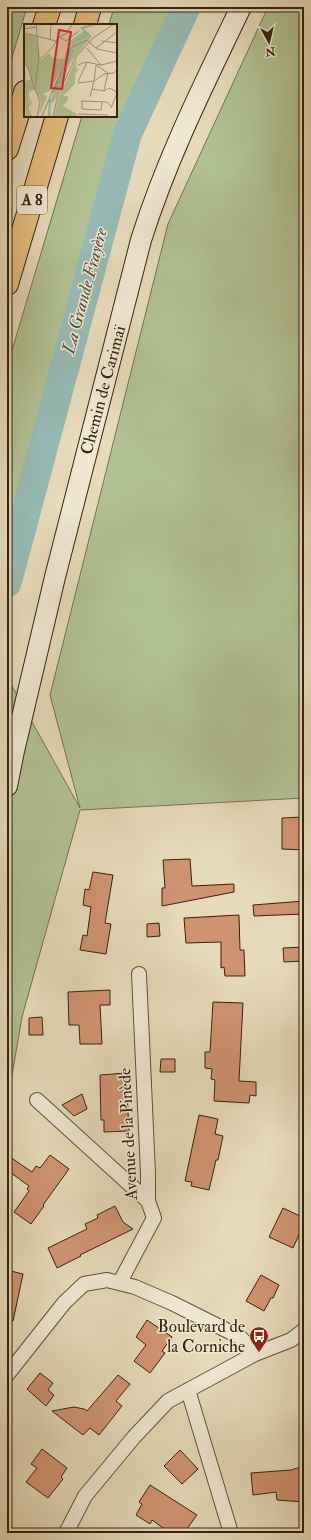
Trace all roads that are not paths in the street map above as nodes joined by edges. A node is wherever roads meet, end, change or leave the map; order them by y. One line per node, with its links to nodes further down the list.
1 (50, 7): 4 (highway)
2 (90, 7): 5 (highway)
3 (241, 7): 10 (street, Chemin de Carimaï)
4 (44, 24)
5 (85, 24)
6 (24, 95): 8 (highway)
7 (57, 117): 9 (highway, A 8)
8 (7, 150)
9 (7, 284)
10 (7, 786)
11 (139, 974): 13 (street, Avenue de la Pinède)
12 (37, 1100): 13 (street)
13 (148, 1201): 14 (street, Avenue de la Pinède)
14 (120, 1282): 16 (street); 17 (street)
15 (304, 1330): 16 (street)
16 (255, 1354): 18 (street)
17 (7, 1375)
18 (188, 1390): 19 (street); 20 (street)
19 (66, 1533)
20 (232, 1533)

